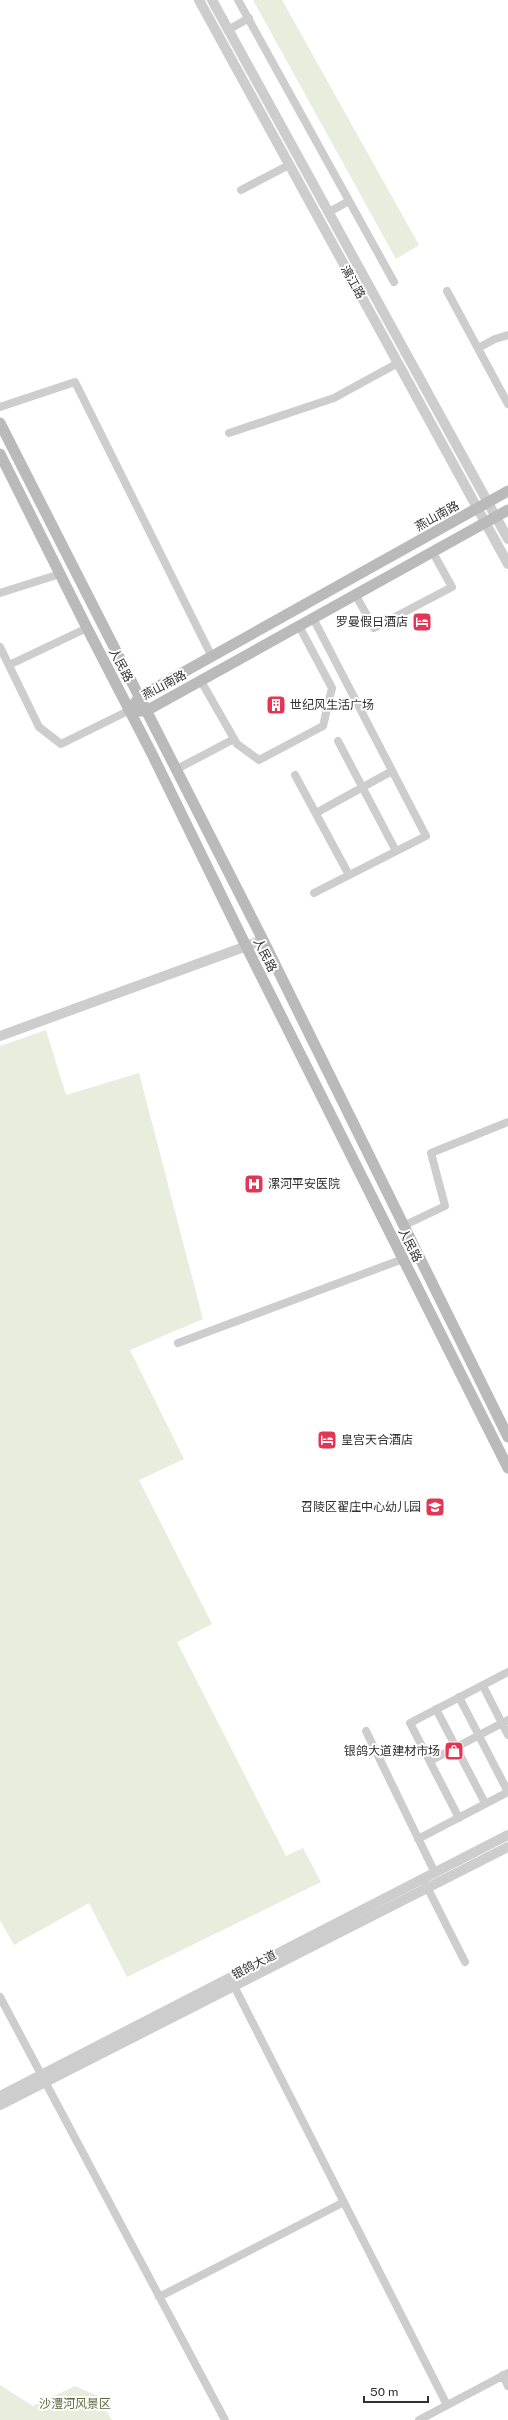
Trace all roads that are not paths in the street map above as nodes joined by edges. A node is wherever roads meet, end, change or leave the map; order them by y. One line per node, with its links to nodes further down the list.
1 (199, 0): 6 (street, 漓江路)
2 (212, 0): 5 (street, 漓江路)
3 (238, 0): 4 (street)
4 (248, 18): 5 (street); 8 (street)
5 (228, 30): 9 (street, 漓江路)
6 (289, 165): 7 (street); 14 (street, 漓江路)
7 (241, 190)
8 (349, 201): 9 (street); 10 (street)
9 (329, 212): 21 (street, 漓江路)
10 (394, 282)
11 (446, 291): 13 (street)
12 (508, 335): 13 (street)
13 (478, 348): 15 (street)
14 (398, 363): 18 (street); 22 (street, 漓江路)
15 (508, 404)
16 (0, 406): 37 (street)
17 (0, 423): 40 (main road, 人民路)
18 (229, 433)
19 (0, 454): 29 (main road, 人民路)
20 (508, 491): 21 (main road, 燕山南路)
21 (488, 502): 22 (main road, 燕山南路); 24 (street, 漓江路)
22 (478, 508): 25 (street, 漓江路); 30 (main road, 燕山南路)
23 (508, 510): 24 (main road, 燕山南路)
24 (496, 517): 25 (main road, 燕山南路); 26 (street, 漓江路)
25 (485, 522): 27 (main road, 燕山南路); 28 (street, 漓江路)
26 (508, 539)
27 (432, 551): 32 (main road, 燕山南路); 32 (street)
28 (508, 564)
29 (60, 574): 31 (street); 35 (main road, 人民路)
30 (339, 584): 32 (main road); 37 (main road, 燕山南路)
31 (0, 593)
32 (351, 597): 33 (main road, 燕山南路)
33 (313, 618): 34 (main road, 燕山南路); 46 (street)
34 (299, 626): 39 (main road, 燕山南路); 43 (street)
35 (87, 628): 38 (street); 41 (main road, 人民路)
36 (0, 647): 38 (street)
37 (211, 655): 40 (main road, 燕山南路)
38 (9, 665): 41 (street)
39 (201, 681): 42 (main road, 燕山南路); 43 (street)
40 (139, 697): 41 (main road, 燕山南路); 42 (main road, 人民路)
41 (130, 710): 42 (main road, 燕山南路); 54 (main road, 人民路)
42 (146, 711): 45 (main road, 人民路)
43 (234, 739): 45 (street)
44 (338, 742): 48 (street)
45 (175, 770): 53 (main road, 人民路)
46 (392, 771): 48 (street); 50 (street)
47 (295, 775): 49 (street)
48 (362, 787): 49 (street); 50 (street)
49 (316, 813): 51 (street)
50 (396, 851): 51 (street)
51 (349, 875): 52 (street)
52 (314, 892)
53 (263, 940): 54 (street); 57 (main road, 人民路)
54 (246, 946): 55 (street); 58 (main road, 人民路)
55 (0, 1036)
56 (508, 1122): 57 (street)
57 (403, 1226): 60 (main road, 人民路)
58 (403, 1259): 59 (street); 61 (main road, 人民路)
59 (178, 1342)
60 (508, 1437)
61 (508, 1468)
62 (508, 1674): 63 (street)
63 (483, 1686): 64 (street); 66 (street)
64 (459, 1698): 65 (street); 68 (street)
65 (436, 1709): 70 (street); 71 (street)
66 (505, 1722): 68 (street); 69 (street)
67 (366, 1731): 76 (street)
68 (479, 1735): 70 (street); 72 (street)
69 (508, 1735)
70 (456, 1747): 71 (street); 73 (street)
71 (430, 1761): 74 (street)
72 (508, 1792): 73 (street)
73 (486, 1804): 74 (street)
74 (459, 1818): 76 (street)
75 (508, 1835): 78 (street, 银鸽大道)
76 (418, 1839): 78 (street)
77 (508, 1847): 79 (street, 银鸽大道)
78 (435, 1873): 79 (street, 银鸽大道)
79 (426, 1883): 80 (street); 81 (street, 银鸽大道); 83 (street, 银鸽大道)
80 (465, 1962)
81 (234, 1986): 83 (street, 银鸽大道); 86 (street)
82 (0, 1997): 83 (street)
83 (44, 2078): 84 (street, 银鸽大道); 85 (street, 银鸽大道); 87 (street)
84 (0, 2096)
85 (0, 2105)
86 (344, 2202): 87 (street); 90 (street)
87 (159, 2297): 91 (street)
88 (506, 2374): 89 (street); 90 (street)
89 (508, 2386)
90 (447, 2405): 92 (street)
91 (225, 2420)
92 (419, 2420)

